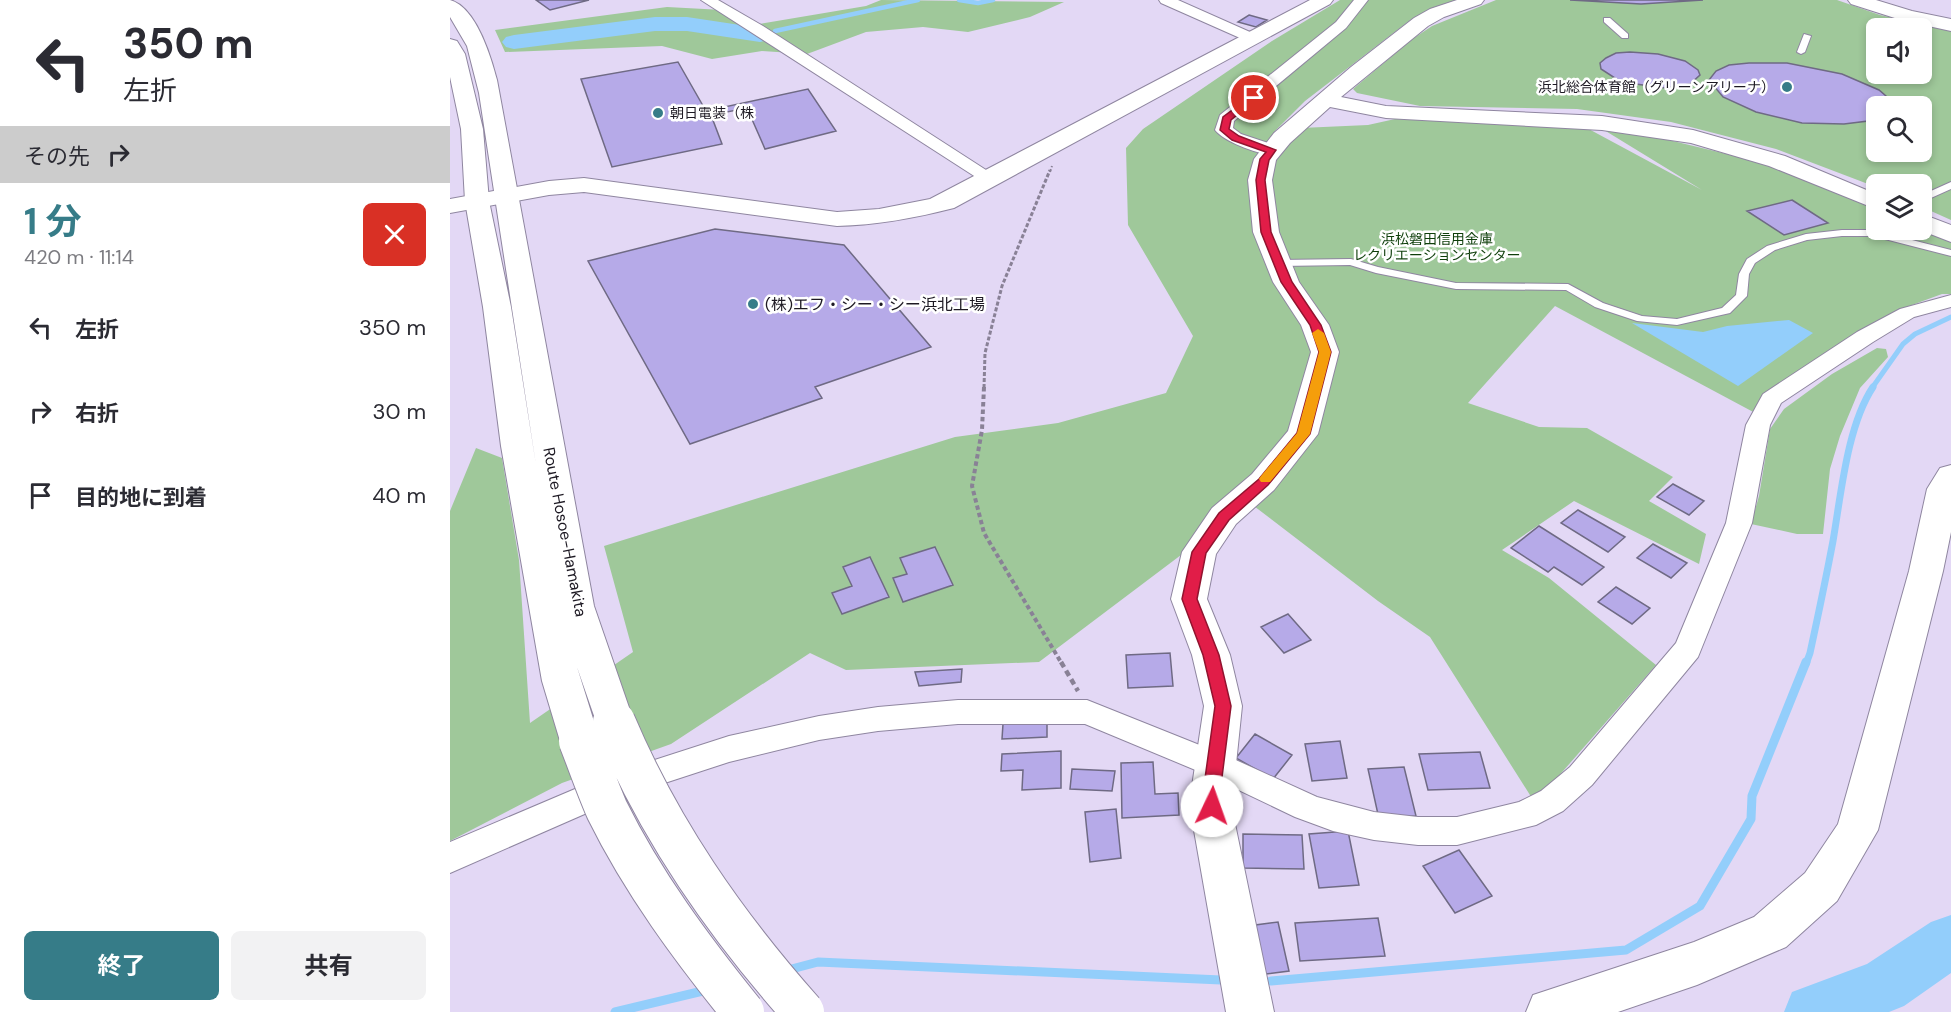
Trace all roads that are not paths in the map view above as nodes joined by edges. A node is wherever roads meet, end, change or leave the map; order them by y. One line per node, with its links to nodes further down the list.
1 (708, 0): 18 (street)
2 (1166, 0): 12 (street)
3 (1324, 0): 12 (street)
4 (1360, 0): 17 (street)
5 (1475, 0): 16 (street)
6 (1857, 0): 9 (street)
7 (450, 6): 21 (street, Route Hosoe-Hamakita)
8 (1607, 20): 10 (lane)
9 (1951, 25)
10 (1625, 36)
11 (1807, 36): 14 (lane)
12 (1254, 39): 18 (street)
13 (450, 45): 15 (street, Route Hosoe-Hamakita)
14 (1801, 52)
15 (456, 89): 23 (street, Route Hosoe-Hamakita)
16 (1326, 100): 17 (street); 22 (street)
17 (1271, 150): 27 (street)
18 (991, 178): 21 (street)
19 (1951, 185): 20 (lane)
20 (1932, 194)
21 (506, 195): 23 (street); 30 (street, Route Hosoe-Hamakita)
22 (1866, 198)
23 (463, 204): 30 (street, Route Hosoe-Hamakita)
24 (1932, 225): 25 (street)
25 (1951, 234)
26 (1951, 253): 27 (lane)
27 (1279, 263): 31 (street)
28 (1951, 301): 31 (street)
29 (1951, 476): 36 (street)
30 (597, 731): 33 (street, Route Hosoe-Hamakita, bridge); 34 (street, Route Hosoe-Hamakita, bridge)
31 (1216, 765): 32 (street); 35 (street)
32 (450, 858)
33 (743, 1012)
34 (803, 1012)
35 (1250, 1012)
36 (1550, 1012)

